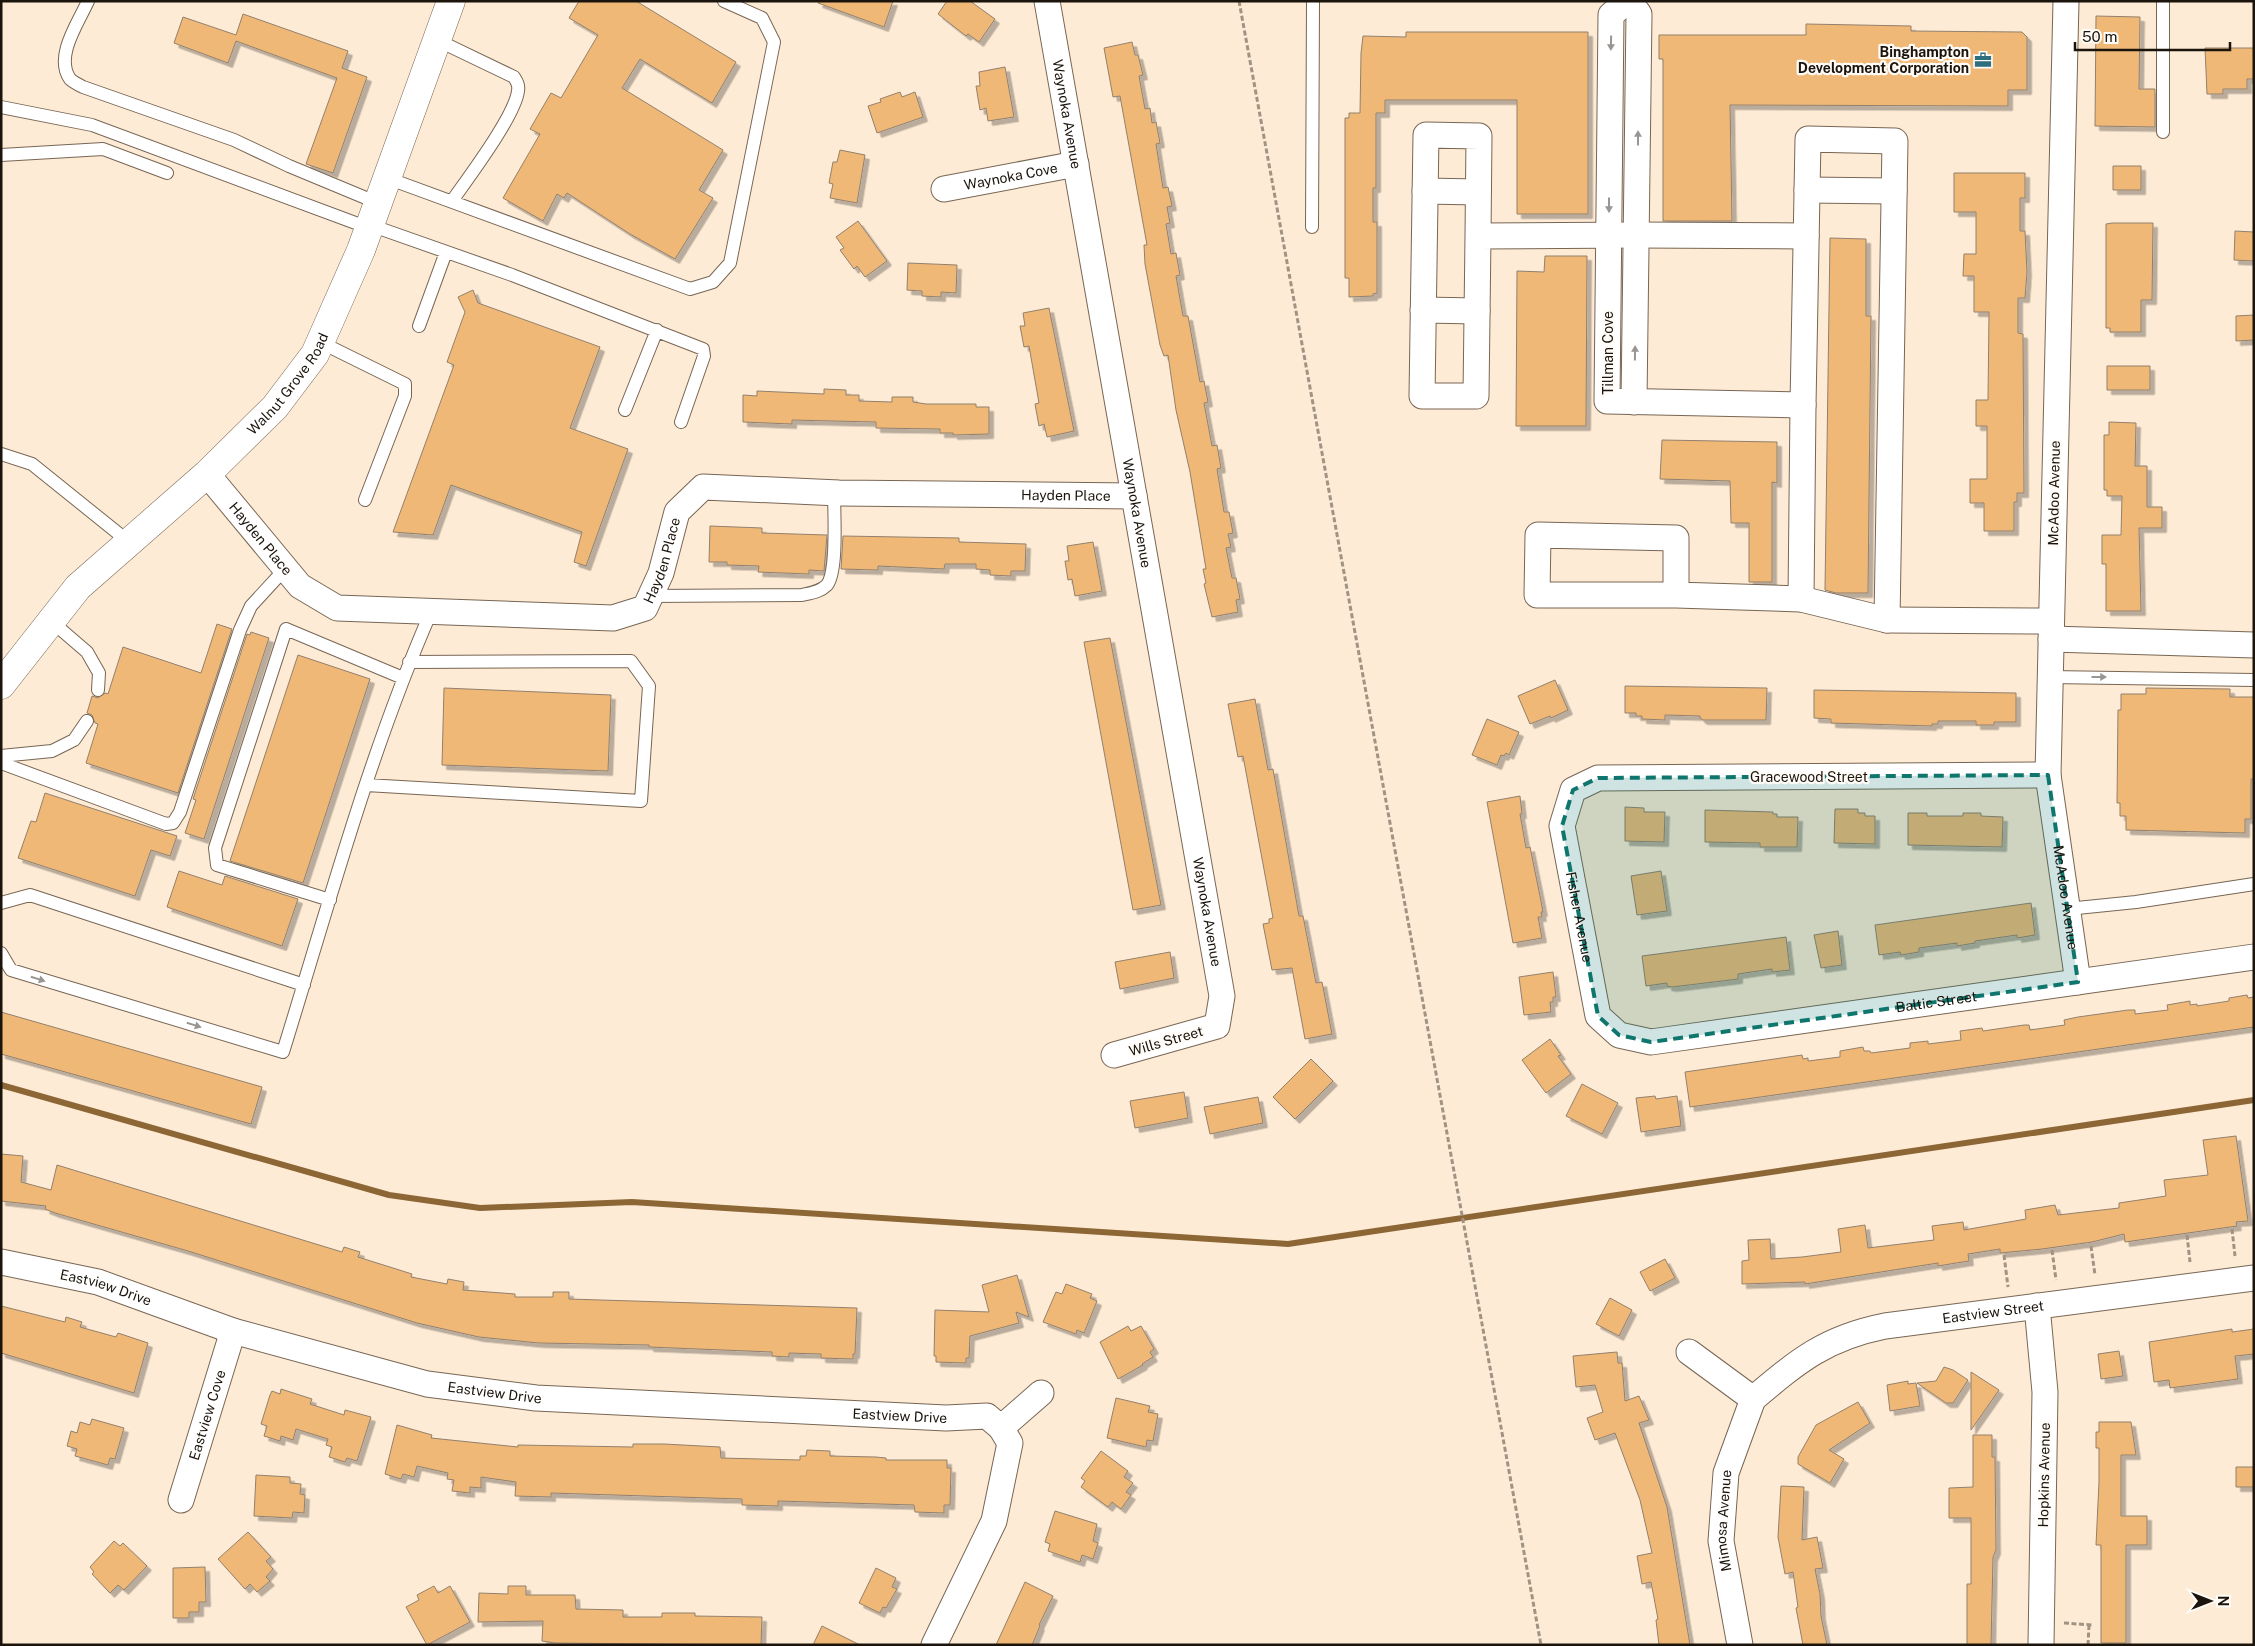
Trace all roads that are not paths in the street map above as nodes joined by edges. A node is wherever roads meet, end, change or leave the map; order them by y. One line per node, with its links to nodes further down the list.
1 (88, 1): 24 (lane)
2 (451, 1): 9 (main road, Walnut Grove Road)
3 (724, 1): 23 (lane)
4 (1047, 1): 13 (street, Waynoka Avenue)
5 (1313, 1): 25 (lane)
6 (1628, 1): 14 (street, Tillman Cove, one-way to 14); 15 (street, Tillman Cove, one-way to 6)
7 (2066, 1): 53 (street, McAdoo Avenue)
8 (2163, 1): 11 (lane)
9 (437, 40): 17 (main road, Walnut Grove Road); 23 (lane)
10 (1, 107): 24 (lane)
11 (2163, 132)
12 (1, 155): 16 (lane)
13 (1076, 164): 18 (street, Waynoka Cove); 43 (street, Waynoka Avenue)
14 (1610, 166): 15 (street); 26 (street, Tillman Cove, one-way to 26)
15 (1638, 167): 27 (street, Tillman Cove)
16 (167, 173)
17 (387, 178): 23 (lane); 24 (main road, Walnut Grove Road)
18 (944, 189)
19 (1807, 190): 21 (street); 21 (street); 29 (street)
20 (1425, 191): 22 (street); 22 (street); 31 (street)
21 (1894, 191): 51 (street)
22 (1478, 192): 28 (street)
23 (452, 201)
24 (372, 219): 30 (lane); 35 (main road, Walnut Grove Road)
25 (1312, 227)
26 (1609, 235): 27 (street); 28 (street); 36 (street, Tillman Cove)
27 (1637, 235): 29 (street); 36 (street, Tillman Cove, one-way to 27)
28 (1478, 236): 32 (street)
29 (1806, 236): 37 (street)
30 (446, 252): 33 (lane); 34 (lane)
31 (1424, 310): 32 (street); 32 (street)
32 (1477, 311)
33 (419, 326)
34 (657, 330): 38 (lane); 39 (lane)
35 (320, 342): 41 (main road, Walnut Grove Road); 44 (lane)
36 (1634, 402): 37 (street)
37 (1803, 405): 49 (street)
38 (625, 410)
39 (681, 422)
40 (1, 454): 45 (lane)
41 (207, 474): 45 (main road, Walnut Grove Road); 46 (street, Hayden Place)
42 (834, 493): 43 (street, Hayden Place); 48 (street, Hayden Place); 48 (lane)
43 (1134, 496): 75 (street, Waynoka Avenue)
44 (365, 500)
45 (128, 542): 52 (main road, Walnut Grove Road)
46 (285, 569): 50 (street, Hayden Place); 63 (lane)
47 (1676, 595): 47 (street); 49 (street)
48 (651, 596): 50 (street, Hayden Place)
49 (1801, 599): 51 (street)
50 (431, 612): 55 (lane)
51 (1886, 620): 53 (street)
52 (51, 621): 59 (main road, Walnut Grove Road); 60 (lane)
53 (2051, 630): 54 (street); 56 (street, McAdoo Avenue)
54 (2254, 645)
55 (409, 662): 57 (lane); 65 (lane)
56 (2050, 677): 58 (lane, one-way to 58); 64 (street, McAdoo Avenue)
57 (403, 678): 65 (lane); 68 (lane)
58 (2254, 680)
59 (1, 685)
60 (98, 690)
61 (87, 721): 62 (lane)
62 (1, 756)
63 (1, 763)
64 (2048, 775): 66 (street, Gracewood Street); 70 (street, McAdoo Avenue)
65 (366, 785): 68 (lane)
66 (1573, 790): 76 (street, Fisher Avenue)
67 (2254, 884): 70 (lane)
68 (330, 900): 74 (lane)
69 (1, 903): 74 (lane)
70 (2067, 909): 73 (street, McAdoo Avenue)
71 (1, 953): 74 (lane, one-way to 74)
72 (2254, 957): 73 (street, Baltic Street)
73 (2078, 982): 76 (street, Baltic Street)
74 (304, 985)
75 (1217, 1026): 77 (street, Wills Street)
76 (1619, 1035)
77 (1114, 1055)
78 (1, 1262): 81 (street, Eastview Drive)
79 (2254, 1278): 80 (street, Eastview Street)
80 (2037, 1306): 84 (street, Eastview Street); 89 (street, Hopkins Avenue)
81 (233, 1332): 85 (street, Eastview Drive); 86 (street, Eastview Cove)
82 (1689, 1352): 84 (street)
83 (1041, 1393): 85 (street)
84 (1753, 1399): 88 (street, Mimosa Avenue)
85 (1002, 1428): 87 (street)
86 (181, 1500)
87 (934, 1645)
88 (1740, 1645)
89 (2041, 1645)

